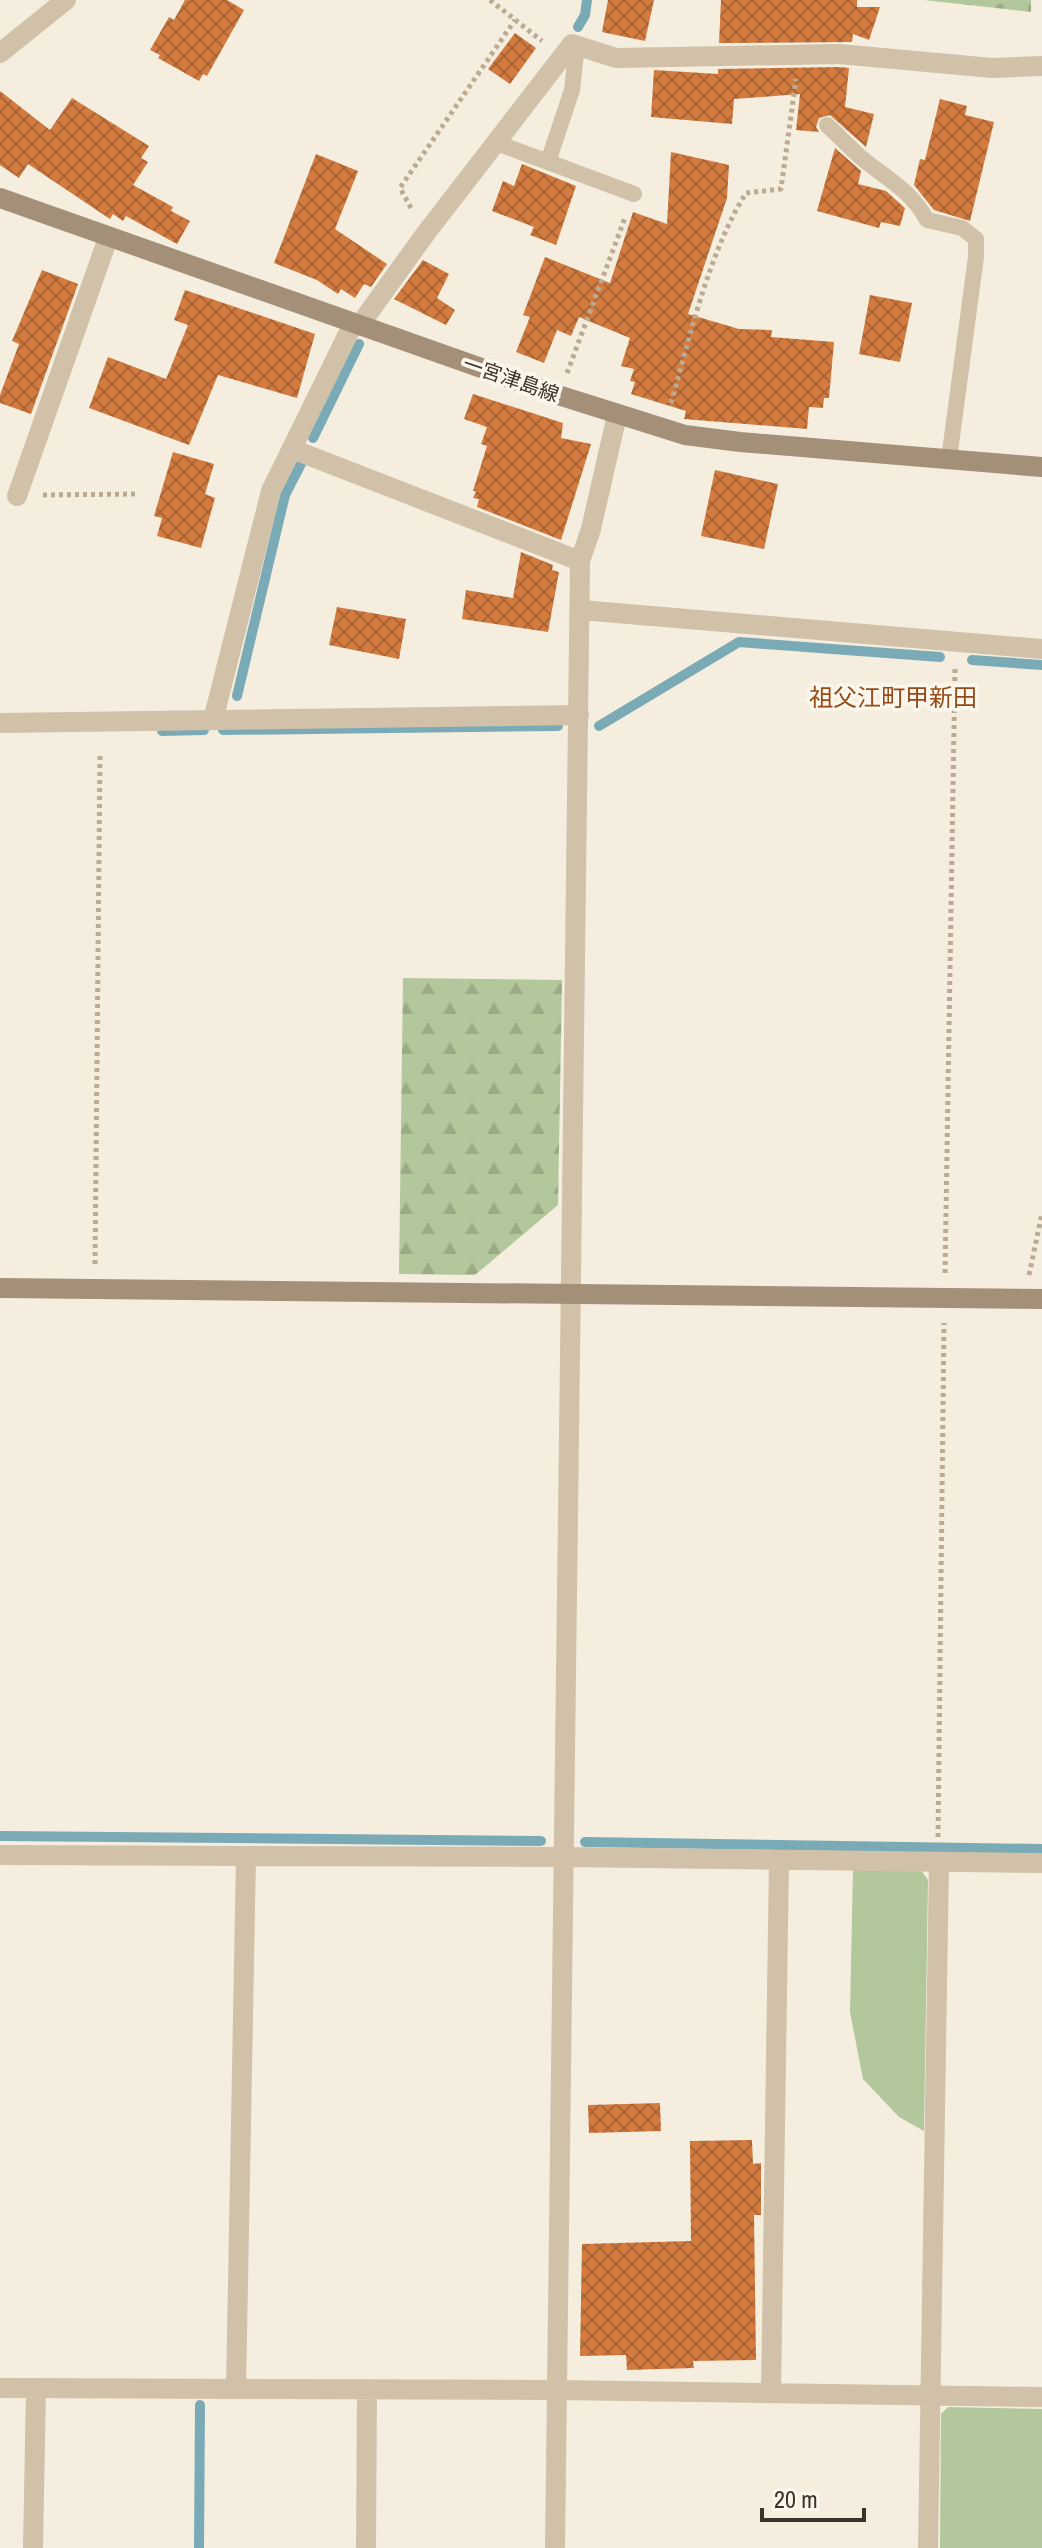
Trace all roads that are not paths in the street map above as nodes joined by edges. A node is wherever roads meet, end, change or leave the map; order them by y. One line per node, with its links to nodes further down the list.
1 (66, 0): 3 (street)
2 (572, 47): 4 (street); 6 (street); 7 (lane)
3 (0, 53)
4 (1042, 66)
5 (827, 125): 14 (lane)
6 (497, 143): 7 (lane); 11 (street)
7 (548, 162): 8 (lane)
8 (634, 194)
9 (0, 198): 10 (main road, 一宮津島線)
10 (108, 238): 11 (main road, 一宮津島線); 16 (street)
11 (356, 325): 12 (main road, 一宮津島線); 13 (street)
12 (617, 415): 14 (main road, 一宮津島線); 17 (street)
13 (292, 449): 17 (street); 21 (street)
14 (949, 459): 15 (main road, 一宮津島線)
15 (1042, 467)
16 (17, 496)
17 (580, 561): 18 (street)
18 (581, 610): 19 (street); 20 (street)
19 (1042, 649)
20 (579, 715): 21 (street); 24 (street)
21 (213, 720): 22 (street)
22 (0, 723)
23 (0, 1288): 24 (main road)
24 (570, 1294): 25 (main road); 28 (street)
25 (1033, 1299)
26 (0, 1855): 27 (street)
27 (246, 1856): 28 (street); 34 (street)
28 (563, 1857): 29 (street); 36 (street)
29 (779, 1860): 30 (street); 37 (street)
30 (939, 1862): 31 (street); 38 (street)
31 (1042, 1863)
32 (0, 2388): 33 (street)
33 (36, 2388): 34 (street); 40 (street)
34 (236, 2389): 35 (street)
35 (367, 2389): 36 (street); 41 (street)
36 (557, 2390): 37 (street); 42 (street)
37 (771, 2393): 38 (street)
38 (930, 2395): 39 (street); 43 (street)
39 (1042, 2397)
40 (33, 2548)
41 (366, 2548)
42 (555, 2548)
43 (928, 2548)

